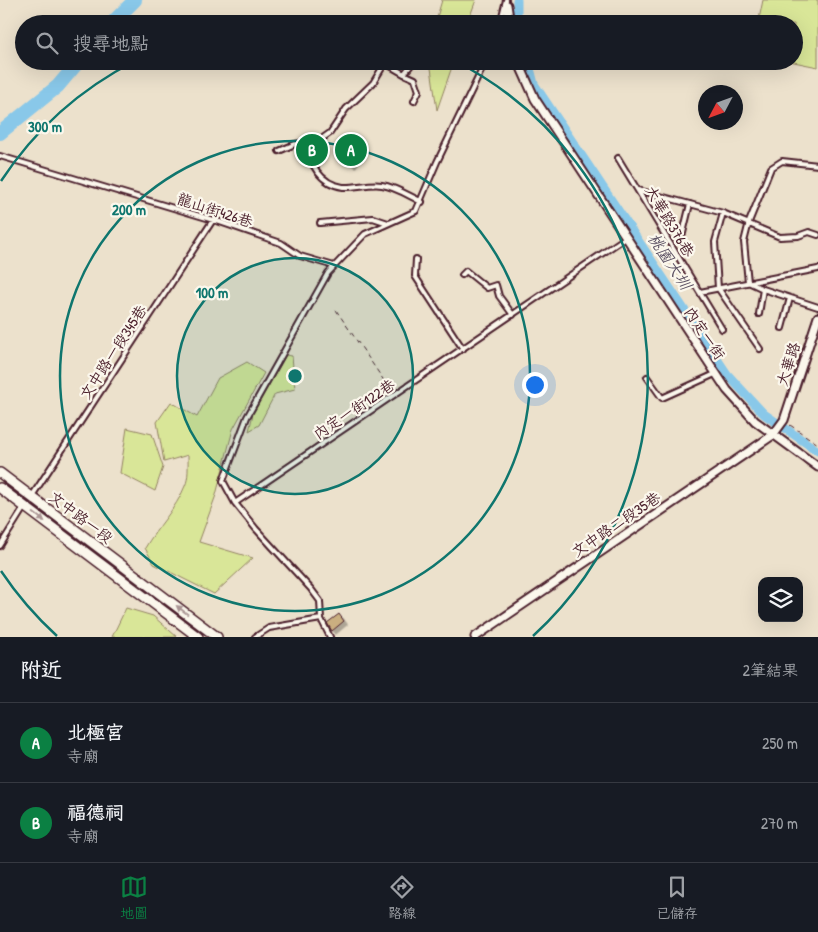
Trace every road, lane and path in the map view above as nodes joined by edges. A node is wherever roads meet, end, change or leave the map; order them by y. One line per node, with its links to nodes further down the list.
1 (507, 2): 2 (lane); 3 (street)
2 (503, 15)
3 (509, 15)
4 (381, 70): 11 (lane)
5 (397, 70): 9 (lane)
6 (407, 70): 9 (lane)
7 (482, 70): 17 (lane)
8 (522, 70): 26 (street, 內定一街)
9 (404, 74): 10 (lane)
10 (414, 101)
11 (307, 143): 12 (lane); 17 (lane)
12 (278, 151)
13 (0, 156): 20 (lane, 龍山街426巷)
14 (618, 158): 16 (lane, 大華路376巷)
15 (818, 165): 21 (lane)
16 (638, 190): 18 (lane); 34 (lane, 大華路376巷)
17 (422, 202): 23 (lane)
18 (690, 204): 19 (lane); 24 (lane)
19 (723, 213): 21 (lane); 32 (lane)
20 (213, 220): 28 (lane, 龍山街426巷); 54 (lane, 文中路一段345巷)
21 (748, 222): 25 (lane); 31 (lane)
22 (320, 223): 23 (lane)
23 (388, 223): 28 (lane)
24 (682, 233)
25 (818, 235)
26 (625, 238): 39 (lane, 內定一街122巷); 45 (street, 內定一街)
27 (416, 259): 43 (lane)
28 (334, 266): 55 (lane)
29 (818, 269): 31 (lane)
30 (462, 275): 39 (lane)
31 (748, 282): 32 (lane); 33 (lane)
32 (718, 288): 34 (lane); 44 (lane)
33 (763, 289): 35 (lane); 38 (lane)
34 (700, 292): 42 (lane, 大華路376巷)
35 (790, 298): 36 (lane); 41 (lane)
36 (818, 307)
37 (336, 310): 47 (path)
38 (759, 314)
39 (513, 315): 43 (lane, 內定一街122巷)
40 (818, 317): 48 (street, 大華路)
41 (782, 328)
42 (722, 329)
43 (463, 349): 47 (lane, 內定一街122巷)
44 (760, 349)
45 (716, 374): 46 (lane); 49 (street, 內定一街)
46 (647, 377)
47 (395, 395): 55 (lane, 內定一街122巷)
48 (784, 420): 49 (street, 大華路); 50 (path)
49 (773, 436): 51 (street, 內定一街); 65 (street, 文中路二段35巷)
50 (818, 444)
51 (818, 467)
52 (0, 473): 54 (street, 文中路一段)
53 (0, 488): 56 (street, 文中路一段)
54 (32, 497): 56 (street); 58 (street, 文中路一段)
55 (235, 503): 60 (lane)
56 (24, 506): 57 (lane); 59 (street, 文中路一段, one-way to 59)
57 (0, 546)
58 (168, 600): 59 (street); 62 (street, 文中路一段, one-way to 58)
59 (161, 609): 61 (street, 文中路一段)
60 (321, 619): 63 (lane); 64 (lane)
61 (198, 637)
62 (217, 637)
63 (255, 637)
64 (330, 637)
65 (475, 637)

